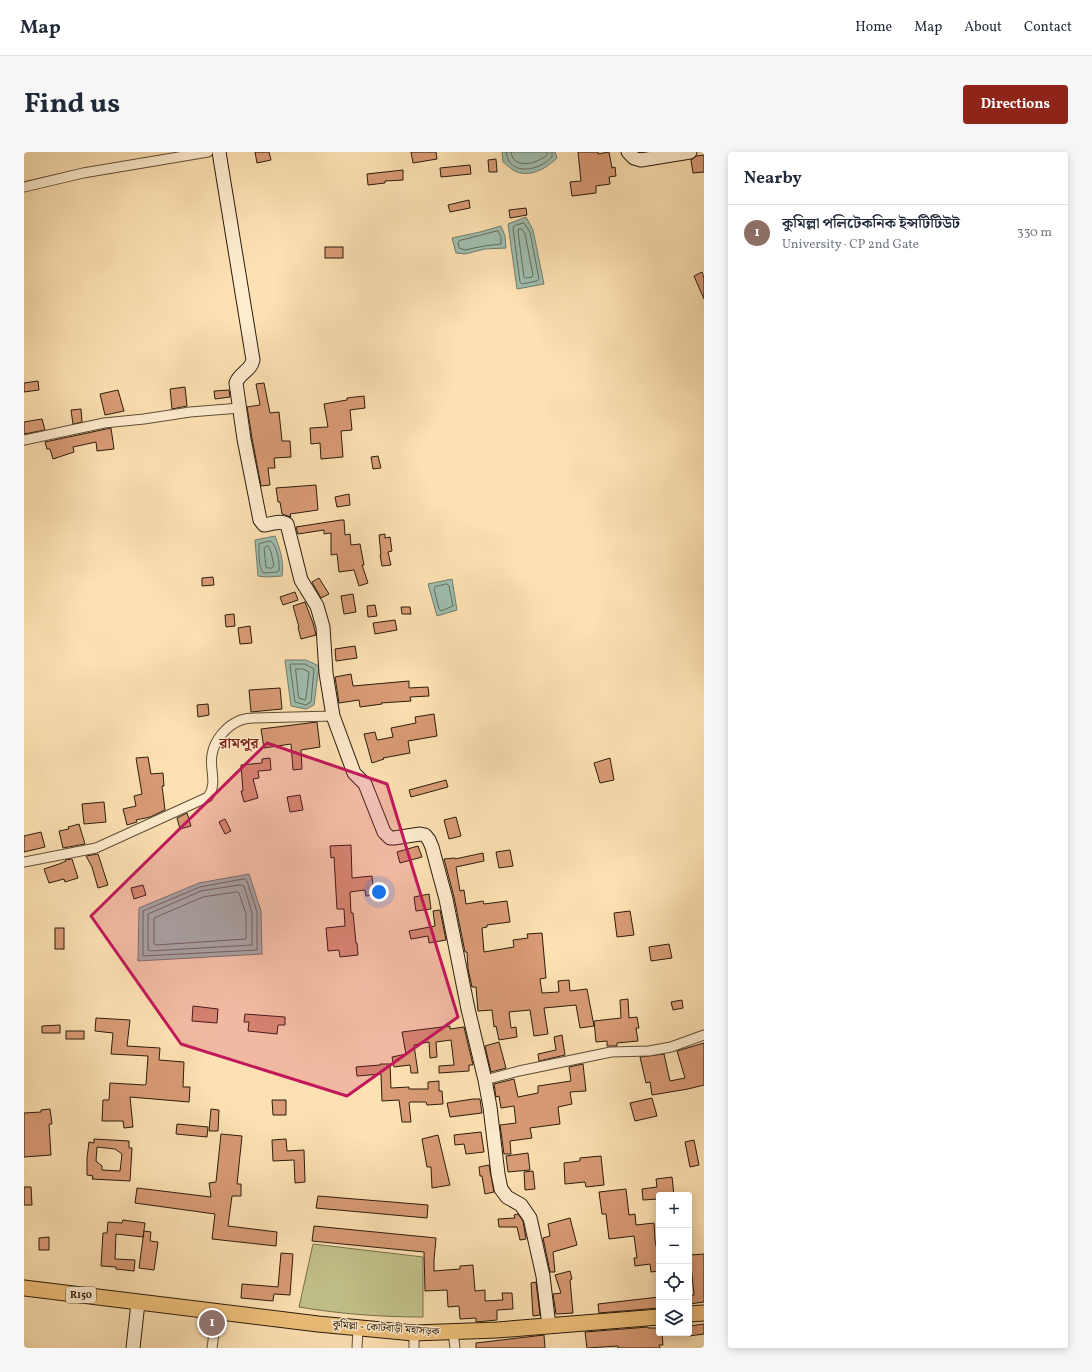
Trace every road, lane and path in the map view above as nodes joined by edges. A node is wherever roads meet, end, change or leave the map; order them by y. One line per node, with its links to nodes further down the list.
1 (208, 152): 5 (street)
2 (219, 152): 6 (main road)
3 (628, 152): 4 (main road)
4 (690, 152)
5 (24, 188)
6 (240, 408): 7 (street); 8 (main road)
7 (24, 440)
8 (333, 716): 9 (street); 11 (main road)
9 (24, 862)
10 (704, 1035): 11 (street)
11 (485, 1080): 18 (main road)
12 (24, 1288): 13 (main road, R150)
13 (138, 1303): 14 (main road, কুমিল্লা - কোটবাড়ী মহাসড়ক / R150); 22 (main road)
14 (217, 1312): 19 (main road, কুমিল্লা - কোটবাড়ী মহাসড়ক / R150); 23 (street)
15 (704, 1313): 16 (main road)
16 (692, 1314)
17 (656, 1317): 18 (main road, কুমিল্লা - কোটবাড়ী মহাসড়ক / R150)
18 (549, 1326): 20 (main road, কুমিল্লা - কোটবাড়ী মহাসড়ক / R150)
19 (358, 1328): 21 (main road, কুমিল্লা - কোটবাড়ী মহাসড়ক / R150); 24 (street)
20 (453, 1332): 21 (main road, কুমিল্লা - কোটবাড়ী মহাসড়ক / R150); 26 (street)
21 (414, 1333): 25 (street)
22 (133, 1348)
23 (212, 1348)
24 (357, 1348)
25 (414, 1348)
26 (454, 1348)

